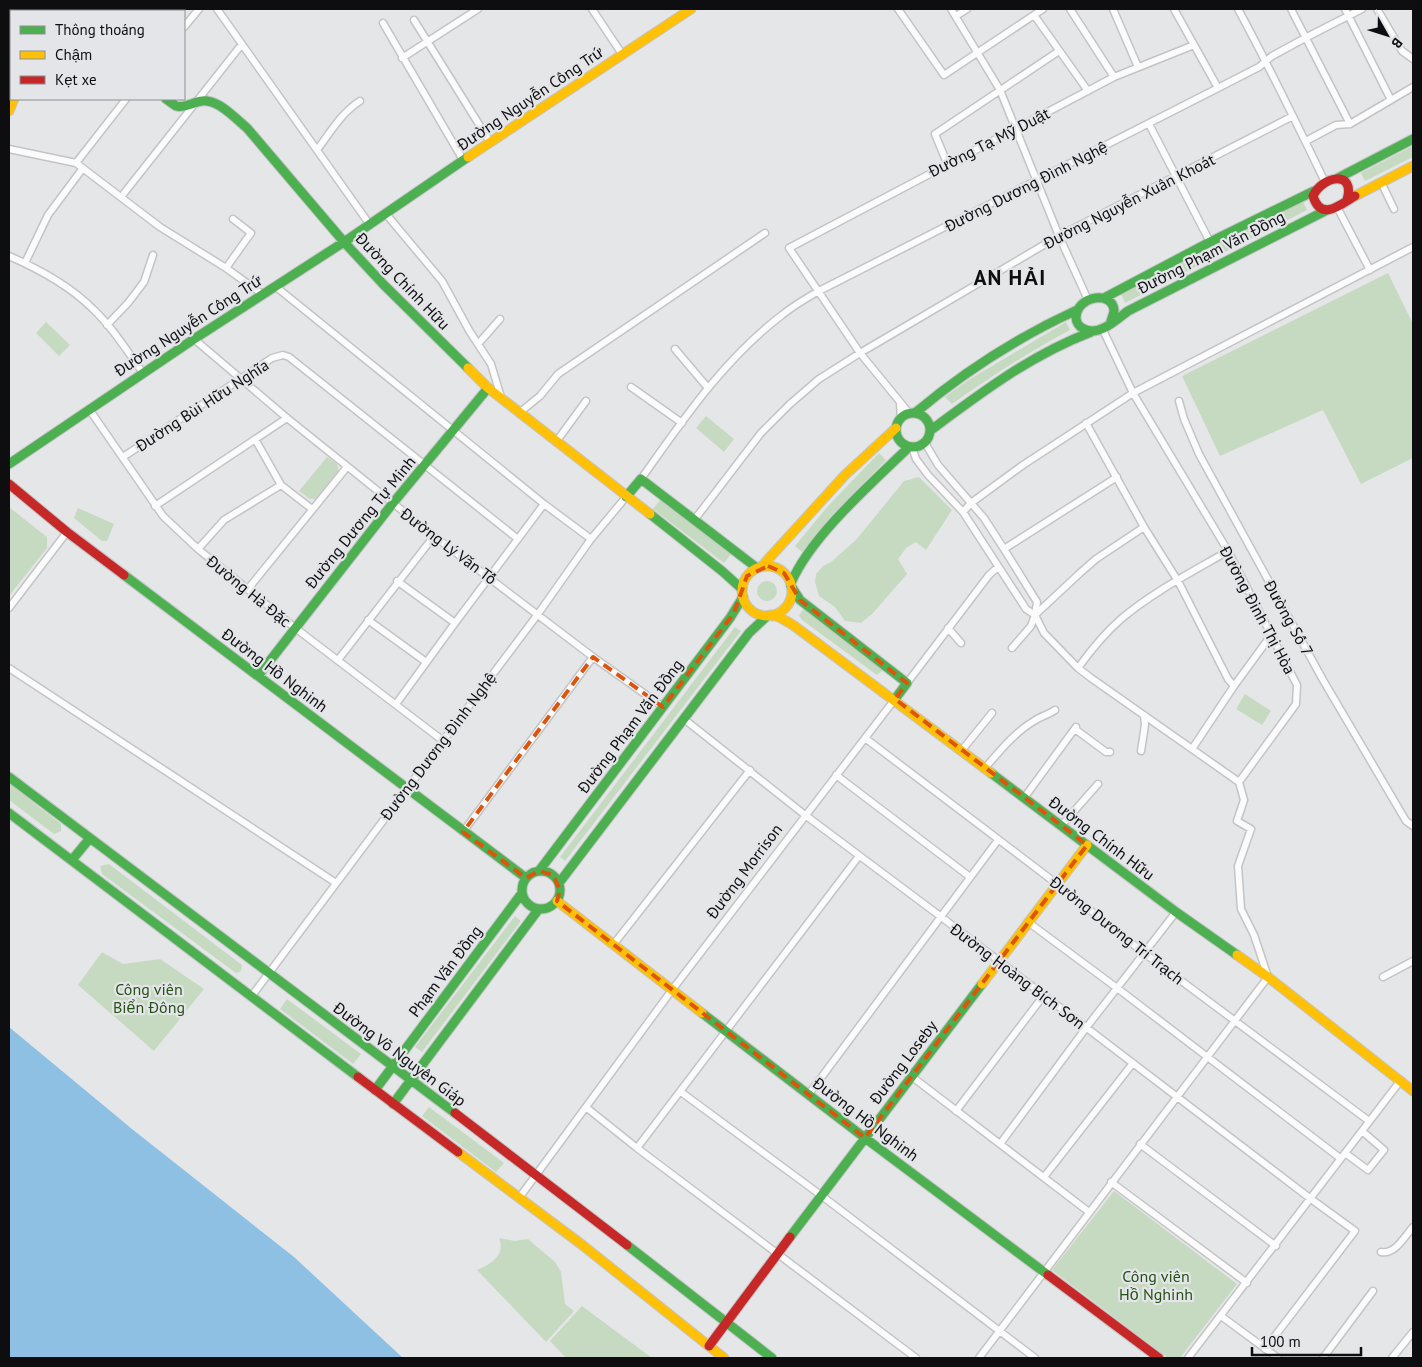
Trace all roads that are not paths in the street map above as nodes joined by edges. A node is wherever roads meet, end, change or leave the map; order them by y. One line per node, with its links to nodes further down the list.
1 (199, 9): 23 (street)
2 (217, 9): 26 (street)
3 (478, 9): 25 (street)
4 (592, 9): 30 (street)
5 (691, 9): 30 (street, Đường Nguyễn Công Trứ)
6 (898, 9): 29 (street)
7 (951, 9): 19 (street)
8 (967, 9): 19 (street)
9 (1043, 9): 18 (street)
10 (1070, 9): 35 (street)
11 (1113, 9): 34 (street)
12 (1174, 9): 27 (street)
13 (1238, 9): 33 (street)
14 (1291, 9): 24 (street)
15 (1345, 9): 20 (street)
16 (1362, 9): 20 (street, Đường Dương Đình Nghệ)
17 (1377, 9): 32 (street)
18 (1034, 15): 28 (street); 29 (street)
19 (956, 16): 29 (street)
20 (1348, 16): 24 (street, Đường Dương Đình Nghệ); 42 (street)
21 (414, 20): 25 (street)
22 (383, 23): 31 (street)
23 (185, 27)
24 (1307, 37): 33 (street, Đường Dương Đình Nghệ); 47 (street)
25 (427, 41): 31 (street); 51 (street)
26 (242, 44): 43 (street); 53 (street)
27 (1194, 45): 34 (street, Đường Tạ Mỹ Duật); 36 (street)
28 (1059, 51): 38 (street); 39 (street)
29 (978, 52): 38 (street)
30 (622, 54): 51 (street, Đường Nguyễn Công Trứ)
31 (402, 58): 54 (street)
32 (1413, 59)
33 (1266, 62): 36 (street, Đường Dương Đình Nghệ); 45 (street)
34 (1138, 67): 35 (street, Đường Tạ Mỹ Duật)
35 (1114, 77): 39 (street, Đường Tạ Mỹ Duật)
36 (1218, 88): 46 (street, Đường Dương Đình Nghệ)
37 (1413, 88): 42 (street)
38 (1000, 90): 48 (street); 56 (street)
39 (1088, 91): 48 (street, Đường Tạ Mỹ Duật)
40 (125, 100): 55 (street)
41 (168, 100): 43 (street, Đường Chính Hữu)
42 (1391, 100): 47 (street)
43 (197, 101): 65 (street); 75 (street, Đường Chính Hữu)
44 (360, 101): 53 (street)
45 (1293, 116): 50 (street); 59 (street, Đường Nguyễn Xuân Khoát)
46 (1149, 124): 59 (street); 61 (street, Đường Dương Đình Nghệ)
47 (1350, 124): 50 (street)
48 (1015, 129): 56 (street, Đường Tạ Mỹ Duật); 61 (street)
49 (1413, 139): 60 (street)
50 (1306, 141): 62 (street)
51 (490, 142): 54 (street, Đường Nguyễn Công Trứ)
52 (9, 149): 55 (street)
53 (317, 150): 72 (street)
54 (463, 160): 70 (street, Đường Nguyễn Công Trứ)
55 (76, 163): 58 (street)
56 (947, 163): 84 (street, Đường Tạ Mỹ Duật)
57 (1413, 166): 63 (street)
58 (83, 168): 65 (street); 80 (street)
59 (1175, 177): 74 (street, Đường Nguyễn Xuân Khoát); 76 (street)
60 (1338, 178): 62 (street); 66 (street)
61 (1037, 181): 74 (street); 84 (street, Đường Dương Đình Nghệ)
62 (1325, 182): 64 (street)
63 (1381, 182): 66 (street); 68 (street)
64 (1314, 191): 69 (street); 76 (street, Đường Phạm Văn Đồng)
65 (121, 197): 81 (street)
66 (1347, 200): 67 (street)
67 (1337, 207): 69 (street); 82 (street)
68 (1394, 209)
69 (1324, 211): 90 (street, Đường Phạm Văn Đồng)
70 (386, 214): 72 (street, Đường Nguyễn Công Trứ); 95 (street)
71 (233, 219): 81 (street)
72 (370, 225): 75 (street, Đường Nguyễn Công Trứ)
73 (765, 233): 109 (street)
74 (1059, 236): 87 (street); 97 (street, Đường Nguyễn Xuân Khoát)
75 (344, 242): 83 (street, Đường Nguyễn Công Trứ); 101 (street, Đường Chính Hữu)
76 (1210, 242): 86 (street, Đường Phạm Văn Đồng)
77 (1413, 247): 82 (street)
78 (153, 255): 91 (street)
79 (9, 256): 80 (street)
80 (25, 263): 91 (street)
81 (226, 268): 85 (street)
82 (1370, 270): 103 (street)
83 (275, 286): 85 (street, Đường Nguyễn Công Trứ); 116 (street)
84 (817, 292): 97 (street); 102 (street, Đường Dương Đình Nghệ)
85 (262, 294): 94 (street, Đường Nguyễn Công Trứ)
86 (1104, 298): 87 (street); 90 (street)
87 (1088, 300): 88 (street)
88 (1077, 310): 93 (street); 110 (street)
89 (500, 319): 95 (street)
90 (1112, 321): 92 (street)
91 (108, 325): 98 (street)
92 (1102, 328): 93 (street); 103 (street, Đường Đinh Thị Hòa)
93 (1091, 332): 117 (street)
94 (194, 339): 98 (street, Đường Nguyễn Công Trứ); 99 (street, Đường Lý Văn Tố)
95 (478, 344): 104 (street)
96 (675, 349): 102 (street)
97 (860, 353): 106 (street); 137 (street, Đường Nguyễn Xuân Khoát)
98 (143, 373): 108 (street, Đường Nguyễn Công Trứ)
99 (241, 380): 111 (street, Đường Lý Văn Tố); 122 (street, Đường Bùi Hữu Nghĩa); 124 (street, Đường Bùi Hữu Nghĩa)
100 (631, 387): 113 (street)
101 (488, 388): 104 (street, Đường Chính Hữu); 116 (street, Đường Dương Tự Minh)
102 (708, 388): 113 (street, Đường Dương Đình Nghệ)
103 (1133, 393): 114 (street); 145 (street, Đường Đinh Thị Hòa)
104 (501, 399): 109 (street, Đường Chính Hữu)
105 (586, 401): 119 (street)
106 (900, 401): 110 (street); 112 (street)
107 (1179, 401): 197 (street, Đường Số 7)
108 (89, 409): 122 (street, Đường Hà Đặc); 123 (street, Đường Nguyễn Công Trứ)
109 (519, 413): 119 (street, Đường Chính Hữu)
110 (912, 413): 112 (street); 117 (street)
111 (287, 418): 118 (street); 125 (street, Đường Lý Văn Tố)
112 (901, 419): 115 (street)
113 (682, 423): 127 (street, Đường Dương Đình Nghệ)
114 (1086, 423): 126 (street); 132 (street)
115 (896, 428): 121 (street); 146 (street)
116 (453, 430): 124 (street, Đường Dương Tự Minh); 133 (street)
117 (931, 430): 120 (street)
118 (255, 439): 129 (street); 134 (street)
119 (556, 442): 130 (street, Đường Chính Hữu)
120 (925, 443): 121 (street); 132 (street)
121 (910, 447): 136 (street); 151 (street)
122 (123, 457): 134 (street, Đường Hà Đặc)
123 (9, 464)
124 (424, 466): 131 (street, Đường Dương Tự Minh); 141 (street, Đường Bùi Hữu Nghĩa)
125 (347, 467): 131 (street, Đường Lý Văn Tố); 135 (street)
126 (1117, 477): 138 (street); 144 (street)
127 (641, 478): 130 (street); 137 (street)
128 (9, 484): 139 (street, Đường Hồ Nghinh)
129 (281, 485): 135 (street); 143 (street)
130 (626, 497): 142 (street, Đường Dương Đình Nghệ); 153 (street, Đường Chính Hữu)
131 (392, 503): 140 (street, Đường Lý Văn Tố); 160 (street, Đường Dương Tự Minh)
132 (971, 503): 136 (street); 144 (street)
133 (544, 504): 141 (street); 142 (street)
134 (155, 506): 143 (street, Đường Hà Đặc)
135 (312, 509): 152 (street)
136 (962, 512): 147 (street)
137 (695, 519): 146 (street)
138 (1144, 527): 150 (street); 157 (street)
139 (67, 532): 154 (street); 170 (street, Đường Hồ Nghinh)
140 (434, 536): 148 (street, Đường Lý Văn Tố); 149 (street)
141 (518, 539): 148 (street)
142 (591, 539): 155 (street, Đường Dương Đình Nghệ)
143 (198, 549): 152 (street, Đường Hà Đặc)
144 (1004, 549): 157 (street)
145 (1228, 551): 150 (street); 162 (street, Đường Đinh Thị Hòa)
146 (759, 567): 151 (street); 153 (street)
147 (998, 567): 157 (street); 161 (street, Đường Morrison)
148 (490, 577): 155 (street, Đường Lý Văn Tố); 159 (street)
149 (397, 581): 158 (street); 159 (street)
150 (1178, 581): 169 (street); 172 (street)
151 (791, 585): 156 (street); 171 (street)
152 (248, 589): 160 (street, Đường Hà Đặc)
153 (742, 593): 156 (street); 175 (street, Đường Phạm Văn Đồng)
154 (9, 608)
155 (538, 614): 165 (street, Đường Lý Văn Tố); 181 (street, Đường Dương Đình Nghệ)
156 (768, 615): 173 (street, Đường Chính Hữu); 179 (street)
157 (1035, 615): 164 (street); 169 (street)
158 (368, 620): 166 (street); 167 (street)
159 (455, 623): 167 (street)
160 (294, 627): 166 (street, Đường Hà Đặc); 170 (street, Đường Dương Tự Minh)
161 (948, 628): 163 (street); 171 (street, Đường Morrison)
162 (1272, 634): 172 (street); 190 (street, Đường Đinh Thị Hòa)
163 (961, 642)
164 (1012, 648)
165 (593, 657): 175 (street, Đường Lý Văn Tố); 198 (street)
166 (338, 660): 174 (street, Đường Hà Đặc)
167 (426, 662): 174 (street)
168 (9, 668): 207 (street)
169 (1078, 668): 178 (street)
170 (258, 676): 192 (street, Đường Hồ Nghinh)
171 (907, 683): 173 (street, Đường Morrison)
172 (1234, 686): 182 (street)
173 (895, 699): 180 (street, Đường Morrison); 183 (street, Đường Chính Hữu)
174 (396, 704): 181 (street, Đường Hà Đặc)
175 (663, 707): 204 (street, Đường Phạm Văn Đồng)
176 (1055, 710): 186 (street)
177 (992, 713): 183 (street)
178 (1144, 715): 182 (street); 184 (street)
179 (684, 719): 187 (street, Đường Hoàng Bích Sơn); 208 (street)
180 (865, 738): 188 (street, Đường Morrison); 200 (street, Đường Dương Trí Trạch)
181 (442, 740): 192 (street, Đường Dương Đình Nghệ)
182 (1192, 749): 190 (street)
183 (962, 750): 186 (street, Đường Chính Hữu)
184 (1142, 751)
185 (1110, 752): 193 (street)
186 (985, 768): 193 (street, Đường Chính Hữu)
187 (750, 770): 195 (street, Đường Hoàng Bích Sơn); 216 (street)
188 (836, 776): 195 (street, Đường Morrison); 205 (street)
189 (9, 777): 199 (street, Đường Võ Nguyên Giáp)
190 (1239, 782): 221 (street)
191 (1098, 784): 196 (street)
192 (406, 789): 198 (street, Đường Hồ Nghinh); 207 (street, Đường Dương Đình Nghệ)
193 (1024, 798): 196 (street, Đường Chính Hữu)
194 (9, 813): 203 (street)
195 (805, 815): 202 (street, Đường Hoàng Bích Sơn); 224 (street, Đường Morrison)
196 (1061, 826): 201 (street, Đường Chính Hữu)
197 (1413, 826)
198 (463, 832): 206 (street, Đường Hồ Nghinh)
199 (90, 838): 203 (street); 220 (street, Đường Võ Nguyên Giáp)
200 (998, 840): 205 (street); 209 (street, Đường Dương Trí Trạch)
201 (1087, 845): 209 (street, Đường Loseby); 213 (street, Đường Chính Hữu)
202 (860, 856): 214 (street, Đường Hoàng Bích Sơn); 229 (street)
203 (72, 860): 226 (street)
204 (539, 871): 206 (street); 208 (street)
205 (970, 877): 214 (street)
206 (526, 878): 210 (street)
207 (336, 882): 220 (street, Đường Dương Đình Nghệ)
208 (559, 884): 211 (street)
209 (1057, 884): 215 (street, Đường Loseby); 217 (street, Đường Dương Trí Trạch)
210 (522, 893): 212 (street); 232 (street, Phạm Văn Đồng)
211 (557, 901): 212 (street); 216 (street, Đường Hồ Nghinh)
212 (538, 910): 235 (street)
213 (1176, 912): 217 (street); 221 (street, Đường Chính Hữu)
214 (940, 916): 219 (street, Đường Hoàng Bích Sơn); 239 (street)
215 (1028, 922): 219 (street, Đường Loseby); 223 (street)
216 (612, 945): 224 (street, Đường Hồ Nghinh)
217 (1144, 953): 223 (street); 227 (street, Đường Dương Trí Trạch)
218 (1413, 961): 222 (street)
219 (998, 962): 225 (street, Đường Hoàng Bích Sơn); 233 (street, Đường Loseby)
220 (269, 973): 226 (street, Đường Dương Đình Nghệ); 232 (street, Đường Võ Nguyên Giáp)
221 (1268, 977): 227 (street); 234 (street, Đường Chính Hữu)
222 (1383, 977)
223 (1117, 988): 228 (street); 230 (street)
224 (672, 990): 229 (street, Đường Hồ Nghinh); 242 (street, Đường Morrison)
225 (1044, 995): 228 (street, Đường Hoàng Bích Sơn); 243 (street)
226 (251, 997): 236 (street)
227 (1236, 1020): 230 (street); 244 (street, Đường Dương Trí Trạch)
228 (1086, 1028): 231 (street, Đường Hoàng Bích Sơn); 247 (street)
229 (726, 1032): 238 (street); 239 (street, Đường Hồ Nghinh)
230 (1208, 1057): 240 (street); 250 (street)
231 (1133, 1064): 240 (street, Đường Hoàng Bích Sơn); 252 (street)
232 (392, 1067): 235 (street, Đường Võ Nguyên Giáp); 236 (street)
233 (911, 1076): 243 (street); 246 (street, Đường Loseby)
234 (1402, 1080): 237 (street, Đường Chính Hữu); 244 (street)
235 (411, 1081): 241 (street); 251 (street, Đường Võ Nguyên Giáp)
236 (375, 1090): 241 (street)
237 (1413, 1090)
238 (681, 1092): 249 (street); 254 (street)
239 (809, 1094): 246 (street, Đường Hồ Nghinh)
240 (1176, 1097): 248 (street); 256 (street, Đường Hoàng Bích Sơn)
241 (394, 1104): 255 (street)
242 (587, 1108): 249 (street); 251 (street, Đường Morrison)
243 (956, 1111): 247 (street)
244 (1369, 1121): 245 (street)
245 (1362, 1131): 250 (street); 250 (street)
246 (865, 1138): 254 (street, Đường Loseby); 262 (street, Đường Hồ Nghinh)
247 (1000, 1144): 252 (street)
248 (1140, 1144): 253 (street); 259 (street)
249 (637, 1148): 261 (street)
250 (1342, 1156): 256 (street)
251 (537, 1175): 255 (street, Đường Morrison); 266 (street, Đường Võ Nguyên Giáp)
252 (1044, 1177): 257 (street)
253 (1111, 1182): 257 (street); 263 (street)
254 (822, 1196): 261 (street, Đường Loseby); 267 (street)
255 (520, 1198): 269 (street)
256 (1311, 1199): 259 (street); 270 (street, Đường Hoàng Bích Sơn)
257 (1089, 1212): 262 (street)
258 (1413, 1227): 260 (street)
259 (1276, 1246): 263 (street)
260 (1381, 1252)
261 (778, 1253): 266 (street, Đường Loseby); 273 (street)
262 (1044, 1272): 267 (street); 276 (street, Đường Hồ Nghinh)
263 (1246, 1283): 265 (street)
264 (1373, 1292): 279 (street)
265 (1221, 1316): 270 (street); 277 (street)
266 (727, 1323): 269 (street, Đường Loseby); 272 (street, Đường Võ Nguyên Giáp)
267 (998, 1331): 274 (street); 275 (street)
268 (1413, 1332): 280 (street)
269 (710, 1346): 271 (street)
270 (1265, 1349): 278 (street)
271 (724, 1358)
272 (772, 1358)
273 (916, 1358)
274 (979, 1358)
275 (1035, 1358)
276 (1159, 1358)
277 (1188, 1358)
278 (1278, 1358)
279 (1323, 1358)
280 (1392, 1358)

